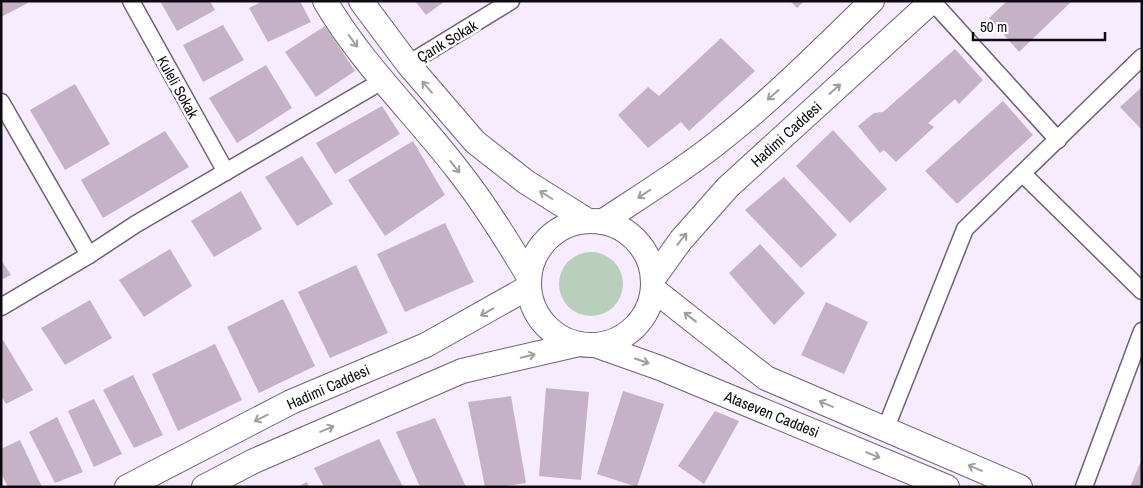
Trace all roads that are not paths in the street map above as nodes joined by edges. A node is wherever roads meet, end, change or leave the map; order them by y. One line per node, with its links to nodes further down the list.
1 (131, 1): 12 (street, Kuleli Sokak)
2 (325, 1): 9 (main road, one-way to 9)
3 (362, 1): 8 (main road)
4 (511, 1): 8 (street, Çarık Sokak)
5 (872, 1): 14 (main road, one-way to 14)
6 (932, 1): 11 (street); 17 (main road, Hadimi Caddesi, one-way to 6)
7 (1142, 58): 11 (street)
8 (408, 64): 14 (main road, one-way to 8)
9 (382, 81): 12 (street); 16 (main road, one-way to 16)
10 (1, 102): 15 (street)
11 (1058, 140): 13 (street)
12 (226, 172): 15 (street)
13 (1023, 174): 18 (street); 22 (street)
14 (595, 221): 16 (main road); 17 (main road)
15 (88, 255): 19 (street)
16 (529, 282): 21 (main road); 25 (main road, Hadimi Caddesi, one-way to 25)
17 (653, 284): 21 (main road); 22 (main road, one-way to 17)
18 (1142, 291)
19 (1, 307)
20 (1142, 331): 29 (street)
21 (587, 345): 23 (main road, one-way to 21); 24 (main road, Ataseven Caddesi, one-way to 24)
22 (885, 430): 28 (main road, one-way to 22)
23 (228, 481): 26 (main road)
24 (916, 481): 27 (main road, Ataseven Caddesi)
25 (127, 487)
26 (204, 487)
27 (946, 487)
28 (1020, 487)
29 (1084, 487)

